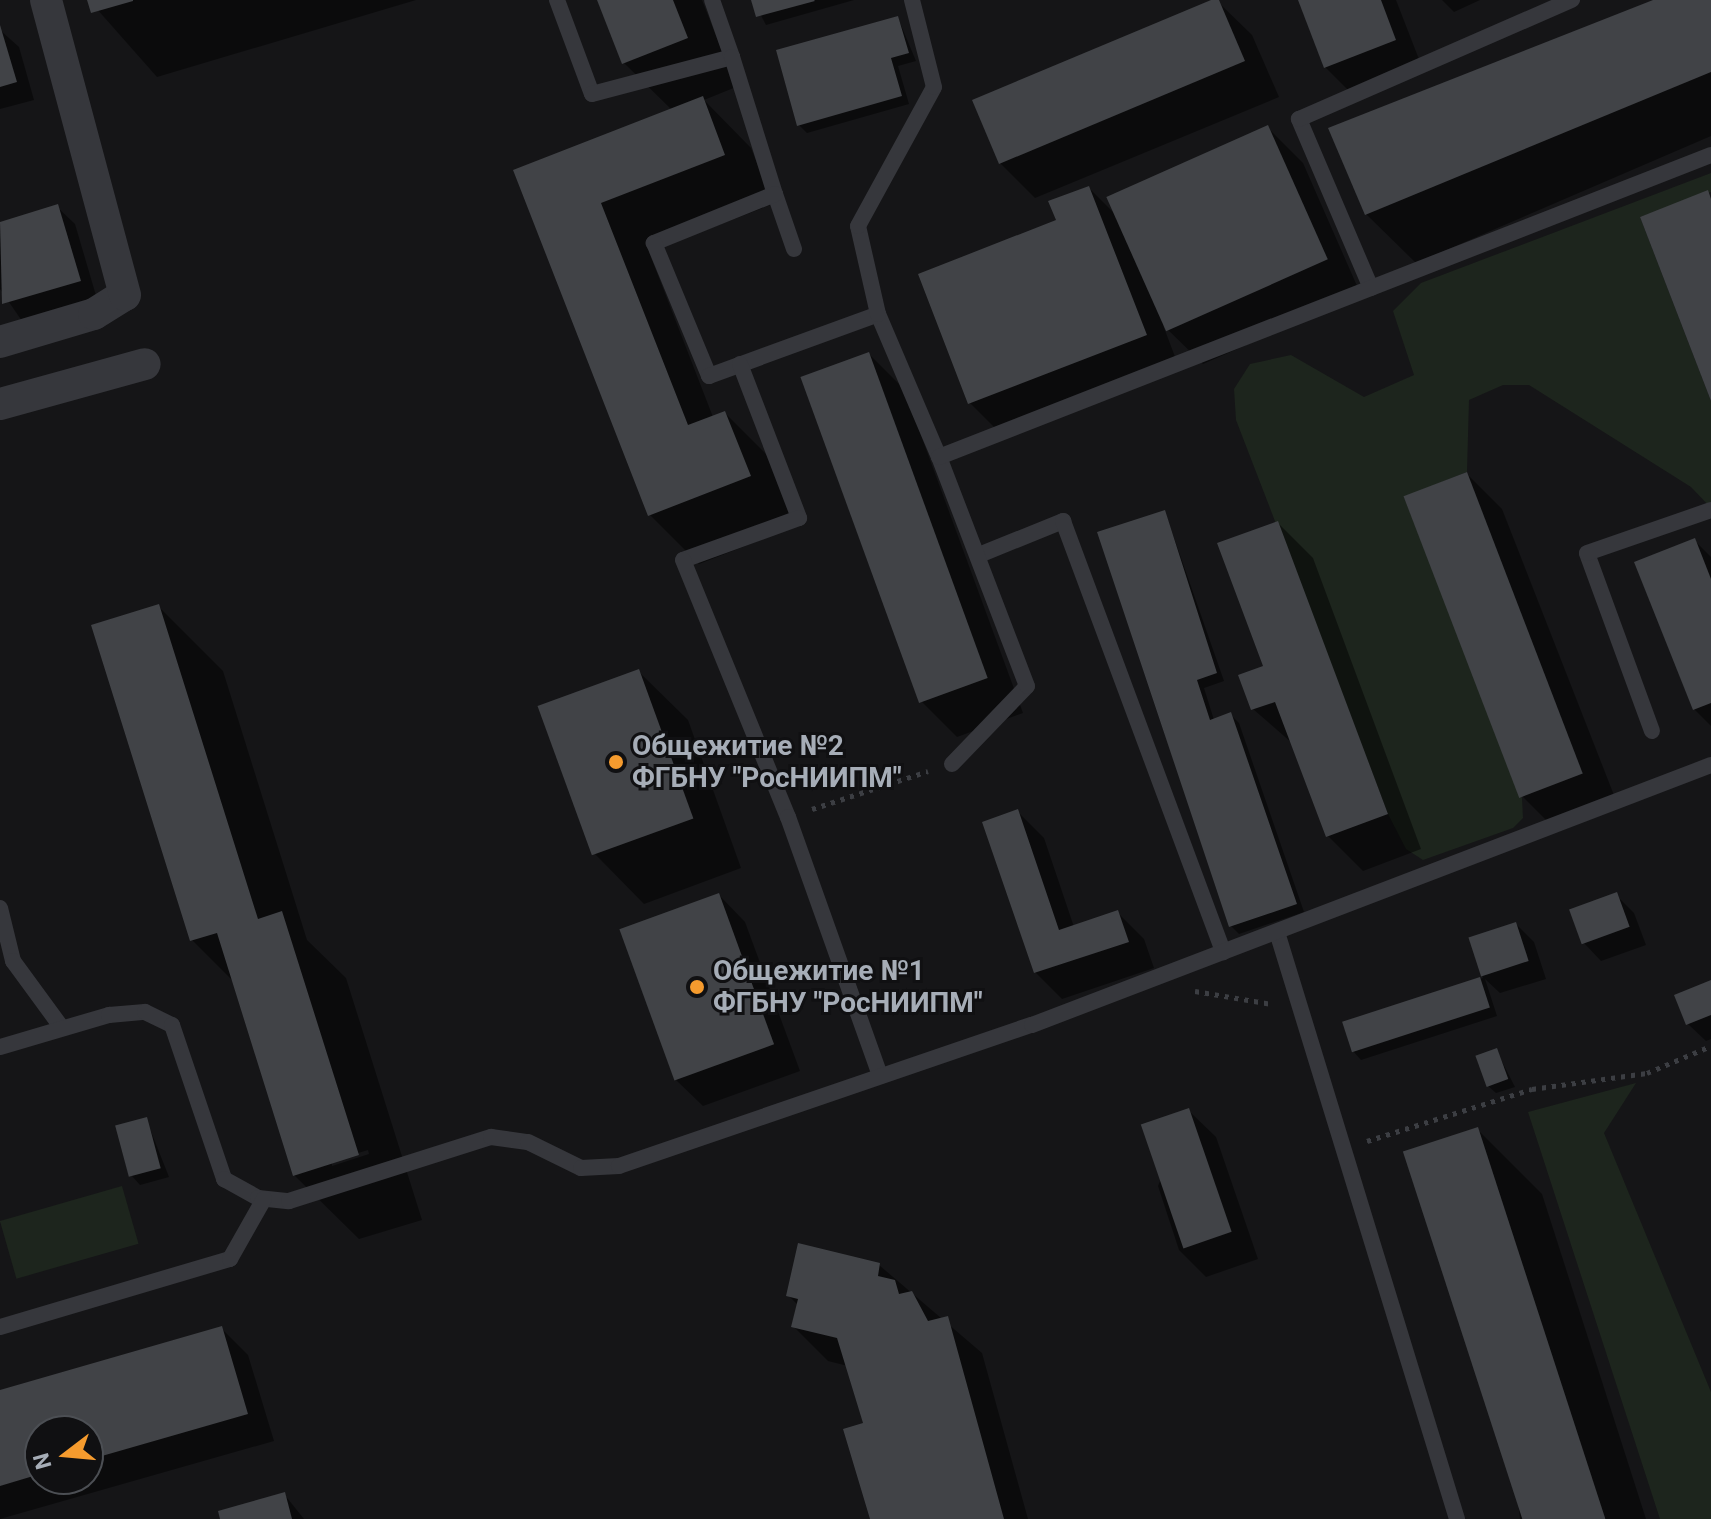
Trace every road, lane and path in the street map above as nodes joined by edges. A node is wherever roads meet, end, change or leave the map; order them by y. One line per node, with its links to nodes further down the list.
1 (46, 0): 12 (street)
2 (557, 0): 6 (lane)
3 (712, 0): 6 (lane)
4 (912, 0): 11 (lane)
5 (1572, 0): 10 (lane)
6 (732, 57): 8 (lane)
7 (1711, 155): 10 (lane)
8 (775, 194): 9 (lane); 14 (lane)
9 (794, 249)
10 (1371, 288): 16 (lane)
11 (878, 314): 14 (lane); 16 (lane)
12 (0, 342)
13 (145, 364): 15 (street)
14 (740, 364): 22 (lane)
15 (0, 404)
16 (939, 457): 18 (lane)
17 (1711, 510): 19 (lane)
18 (979, 555): 20 (lane); 25 (lane)
19 (1652, 731)
20 (952, 764): 22 (path)
21 (1711, 765): 24 (lane)
22 (788, 817): 31 (lane)
23 (0, 908): 28 (lane)
24 (1277, 932): 25 (lane); 27 (lane)
25 (1223, 952): 26 (lane)
26 (1162, 975): 27 (path); 31 (lane)
27 (1301, 1008): 32 (lane)
28 (62, 1028): 30 (lane); 33 (lane)
29 (1711, 1046): 32 (path)
30 (0, 1047)
31 (880, 1075): 33 (lane)
32 (1343, 1149): 35 (lane)
33 (264, 1199): 34 (lane)
34 (0, 1327)
35 (1457, 1519)

